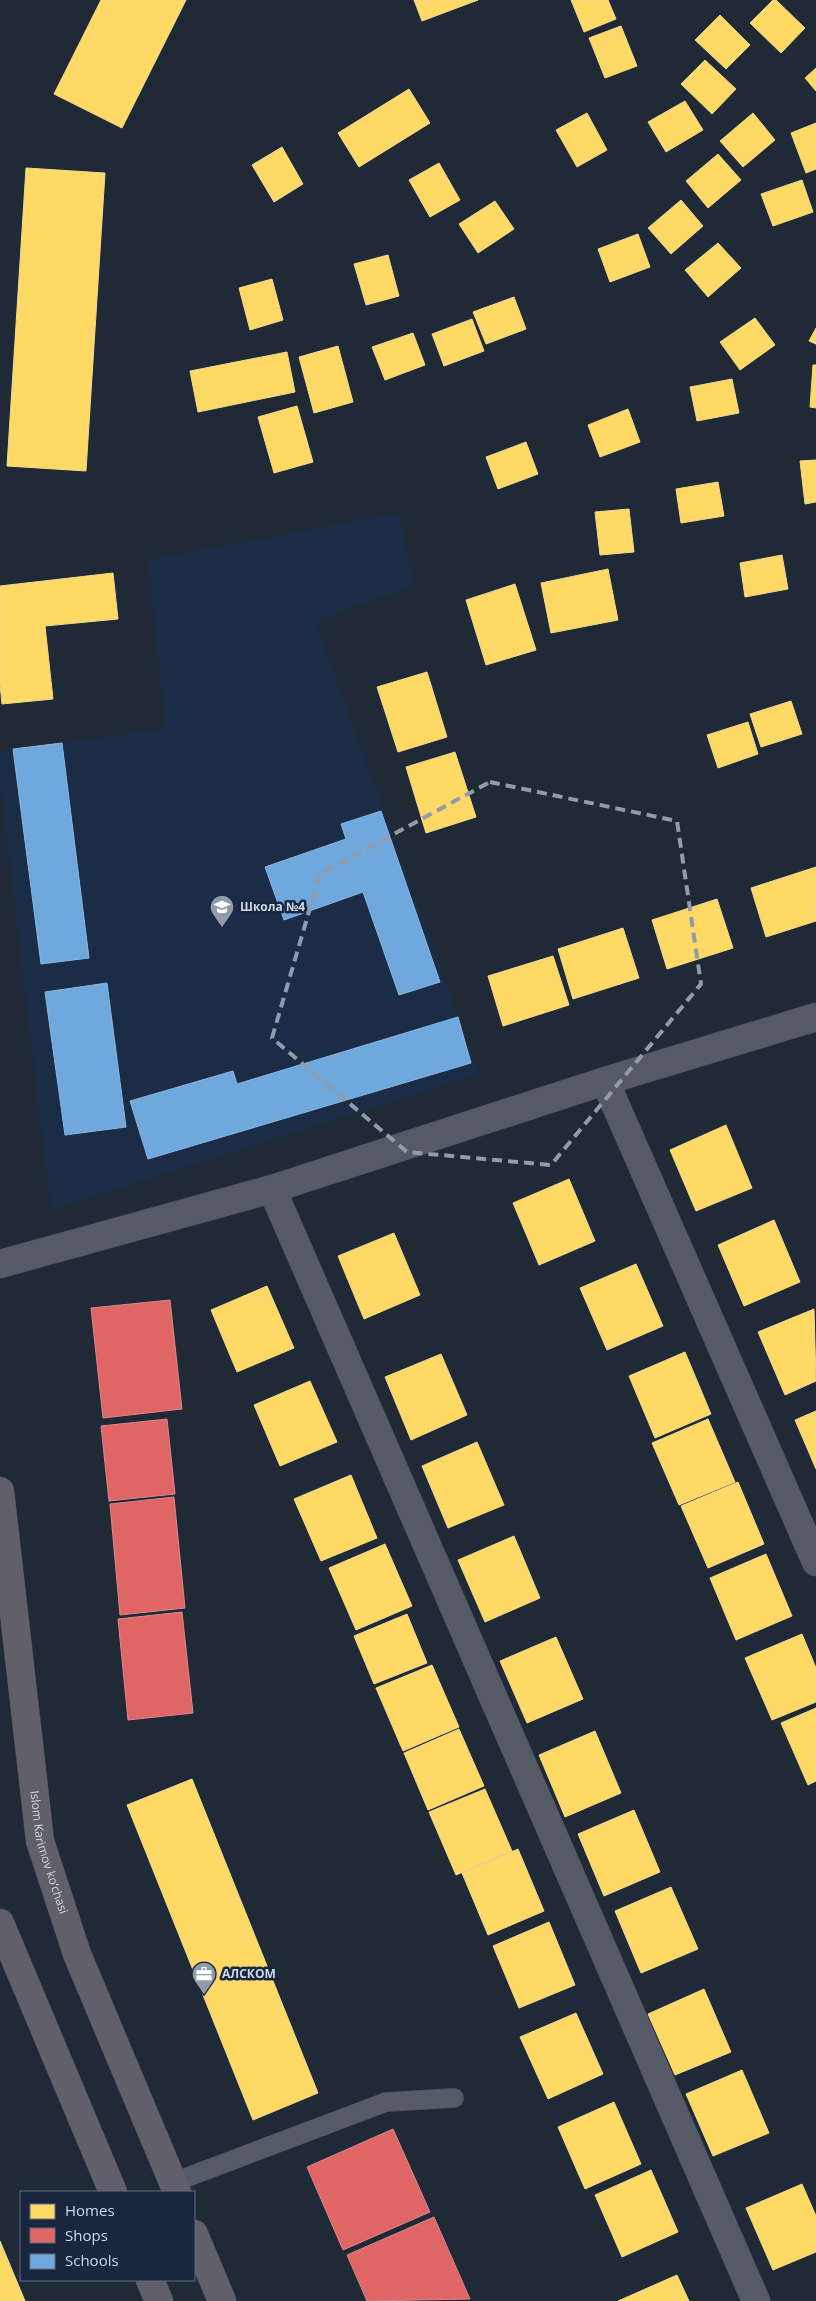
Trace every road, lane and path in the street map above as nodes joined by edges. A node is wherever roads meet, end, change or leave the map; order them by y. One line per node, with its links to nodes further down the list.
1 (816, 1017): 2 (street)
2 (605, 1081): 3 (street); 6 (street)
3 (272, 1189): 4 (street); 15 (street)
4 (0, 1264)
5 (0, 1492): 9 (main road, Islom Karimov ko‘chasi)
6 (816, 1562)
7 (0, 1923): 10 (main road)
8 (454, 2098): 9 (lane)
9 (174, 2187)
10 (113, 2191)
11 (195, 2236): 14 (main road)
12 (150, 2281): 13 (main road)
13 (159, 2301)
14 (222, 2301)
15 (756, 2301)

